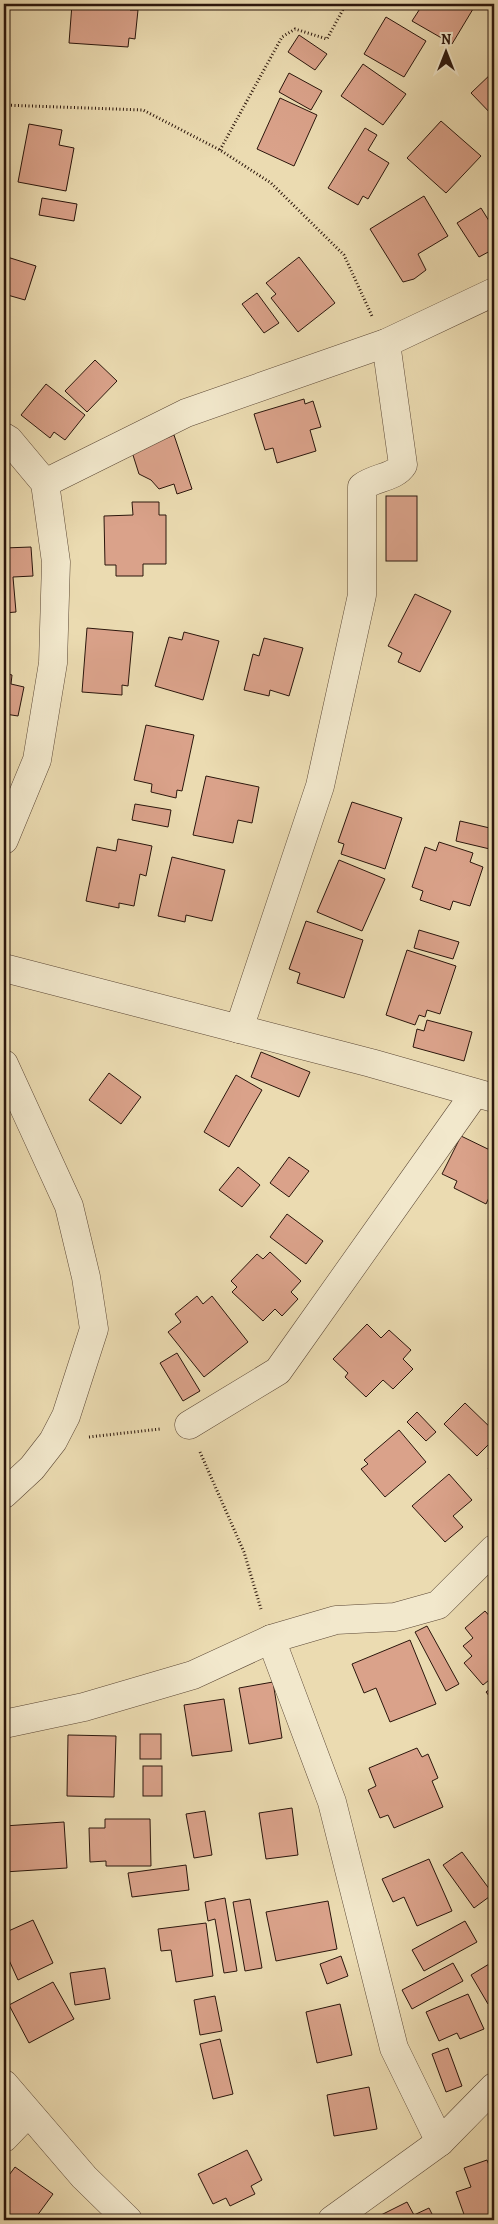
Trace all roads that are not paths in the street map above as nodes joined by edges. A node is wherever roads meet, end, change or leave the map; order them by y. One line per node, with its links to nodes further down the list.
1 (494, 292): 2 (street)
2 (386, 343): 4 (street); 7 (street)
3 (4, 437): 4 (street)
4 (45, 483): 5 (street)
5 (4, 840)
6 (4, 968): 7 (street)
7 (239, 1029): 9 (street)
8 (4, 1064): 11 (street)
9 (485, 1095): 10 (street)
10 (189, 1425)
11 (4, 1494)
12 (494, 1549): 13 (street)
13 (271, 1639): 14 (street); 19 (street)
14 (4, 1724)
15 (4, 2084): 17 (street)
16 (494, 2087): 19 (street)
17 (27, 2114): 18 (street); 20 (street)
18 (4, 2138)
19 (440, 2142): 21 (street)
20 (128, 2220)
21 (332, 2220)

